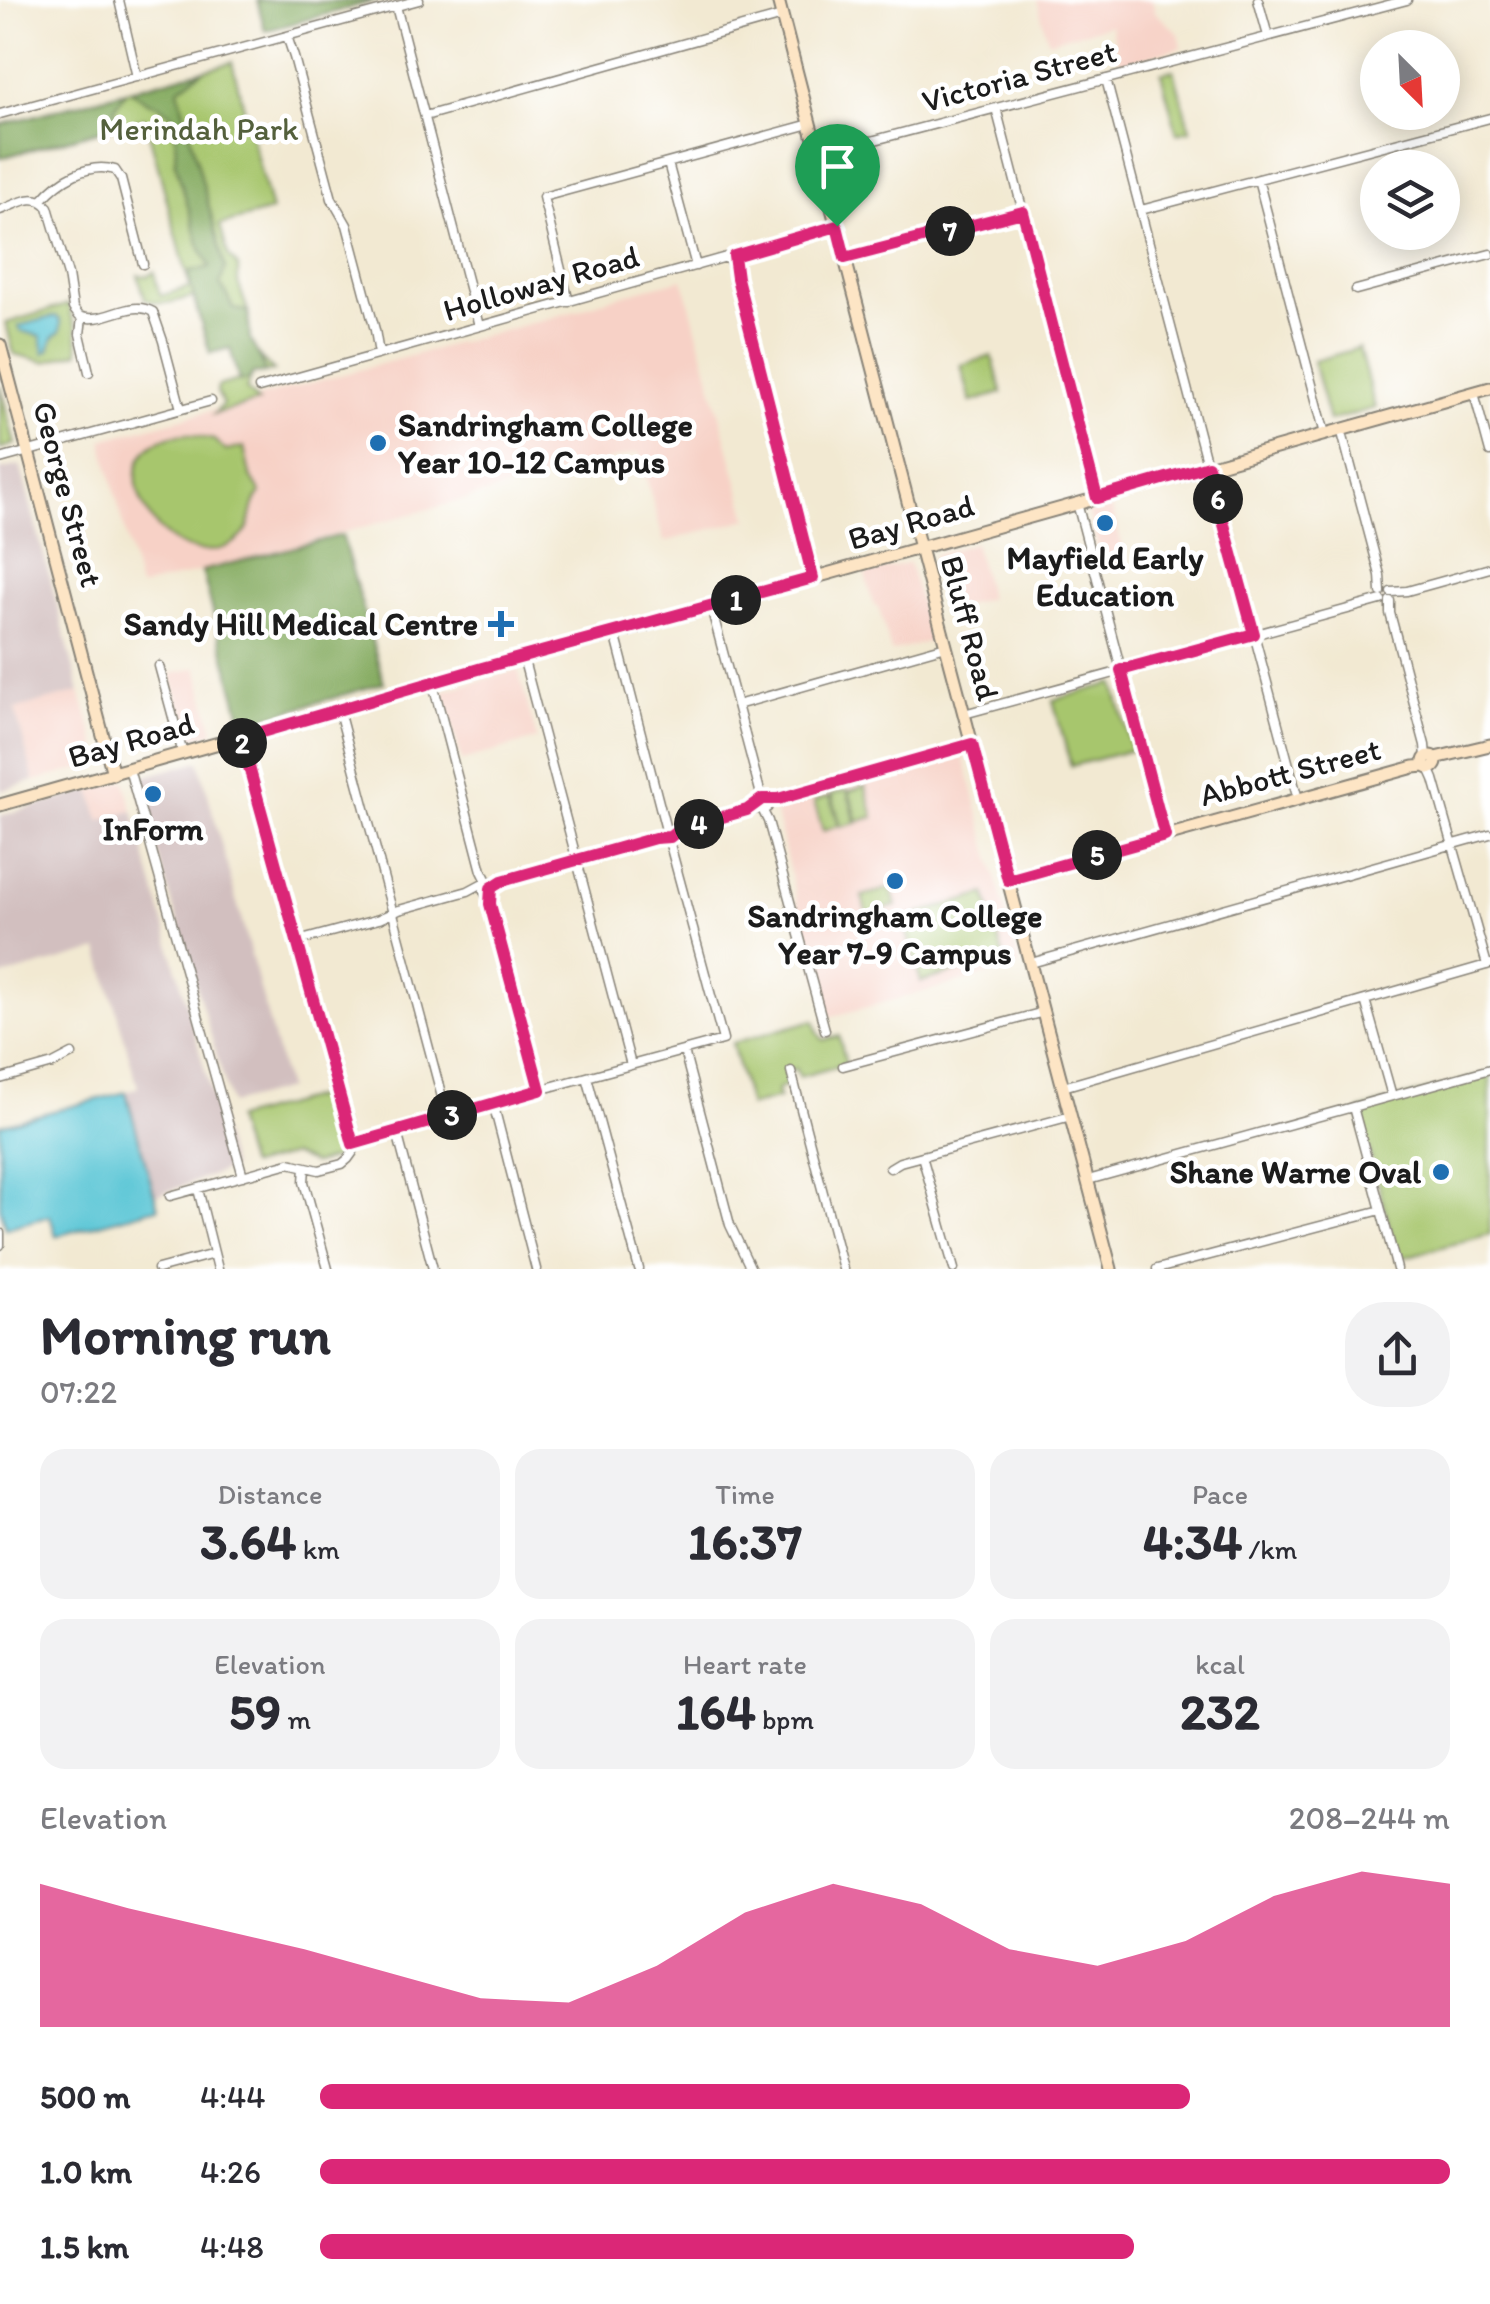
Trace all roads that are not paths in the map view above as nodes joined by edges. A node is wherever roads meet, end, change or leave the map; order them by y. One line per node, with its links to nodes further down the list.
1 (119, 0): 10 (street)
2 (419, 0): 6 (street)
3 (778, 0): 7 (main road, Bluff Road)
4 (1258, 0): 9 (street)
5 (1407, 0): 9 (street, Victoria Street)
6 (396, 6): 8 (street); 14 (street)
7 (782, 16): 14 (street); 16 (main road, Bluff Road)
8 (289, 36): 10 (street); 35 (street)
9 (1268, 36): 11 (street, Victoria Street)
10 (139, 76): 13 (street)
11 (1106, 79): 12 (street, Victoria Street); 22 (street)
12 (996, 108): 17 (street, Victoria Street); 23 (street)
13 (0, 114)
14 (424, 116): 33 (street)
15 (1490, 118): 19 (street)
16 (810, 124): 17 (main road, Bluff Road); 18 (street)
17 (818, 155): 24 (main road, Bluff Road)
18 (668, 163): 29 (street); 31 (street)
19 (1258, 179): 22 (street); 43 (street)
20 (42, 200): 21 (street); 28 (street); 32 (street)
21 (0, 210)
22 (1140, 210): 47 (street)
23 (1023, 212): 27 (street); 48 (street)
24 (837, 226): 26 (street, Holloway Road); 27 (main road, Bluff Road)
25 (1490, 254): 30 (street)
26 (731, 257): 29 (street, Holloway Road); 52 (street)
27 (845, 258): 50 (main road, Bluff Road)
28 (143, 264)
29 (696, 266): 31 (street, Holloway Road)
30 (1356, 290)
31 (569, 302): 33 (street, Holloway Road)
32 (82, 318): 36 (street); 41 (street)
33 (479, 326): 35 (street, Holloway Road)
34 (0, 345): 44 (main road, George Street)
35 (381, 354): 37 (street, Holloway Road)
36 (89, 372)
37 (259, 388)
38 (1490, 388): 39 (main road, Bay Road)
39 (1474, 393): 42 (main road, Bay Road); 45 (street)
40 (211, 401): 41 (street)
41 (180, 410): 44 (street)
42 (1341, 429): 43 (main road, Bay Road); 53 (street)
43 (1325, 434): 47 (main road, Bay Road)
44 (28, 451): 46 (street); 71 (main road, George Street)
45 (1490, 452)
46 (0, 459)
47 (1208, 466): 48 (main road, Bay Road); 56 (street)
48 (1097, 498): 49 (main road, Bay Road)
49 (1076, 504): 50 (main road, Bay Road); 60 (street)
50 (920, 548): 52 (main road, Bay Road); 57 (main road, Bluff Road)
51 (1490, 568): 53 (street)
52 (813, 578): 54 (main road, Bay Road)
53 (1386, 596): 56 (street); 69 (street)
54 (710, 607): 55 (main road, Bay Road); 62 (street)
55 (616, 634): 58 (main road, Bay Road); 75 (street)
56 (1254, 634): 60 (street); 72 (street)
57 (946, 646): 62 (street); 64 (main road, Bluff Road)
58 (523, 657): 61 (main road, Bay Road); 79 (street)
59 (159, 666): 68 (street)
60 (1121, 670): 64 (street); 77 (street)
61 (433, 684): 63 (main road, Bay Road); 81 (street)
62 (737, 705): 73 (street)
63 (339, 711): 65 (main road, Bay Road); 82 (street)
64 (964, 714): 66 (main road, Bluff Road)
65 (241, 738): 68 (main road, Bay Road); 83 (street)
66 (972, 744): 73 (street); 80 (main road, Bluff Road)
67 (1490, 745): 69 (main road, Abbott Street)
68 (183, 754): 70 (main road, Bay Road)
69 (1429, 762): 72 (main road, Abbott Street); 78 (street)
70 (129, 769): 71 (main road, Bay Road); 109 (street)
71 (113, 774): 74 (main road, Bay Road)
72 (1298, 798): 77 (main road, Abbott Street)
73 (763, 803): 75 (street); 88 (street)
74 (0, 805)
75 (669, 832): 79 (street); 89 (street)
76 (1490, 834): 78 (street)
77 (1165, 836): 80 (main road, Abbott Street)
78 (1453, 844): 84 (street); 85 (street)
79 (577, 860): 81 (street); 91 (street)
80 (1008, 880): 84 (main road, Bluff Road)
81 (486, 886): 82 (street); 98 (street)
82 (392, 913): 83 (street); 102 (street)
83 (298, 941): 105 (street)
84 (1030, 963): 87 (main road, Bluff Road)
85 (1489, 965): 86 (street)
86 (1365, 1000): 97 (street); 99 (street)
87 (1044, 1012): 92 (street); 97 (main road, Bluff Road)
88 (825, 1030)
89 (684, 1051): 91 (street); 123 (street)
90 (72, 1054): 96 (street)
91 (631, 1065): 95 (street)
92 (843, 1066)
93 (1490, 1069): 99 (street)
94 (791, 1070): 124 (street)
95 (588, 1077): 98 (street); 122 (street)
96 (0, 1079)
97 (1063, 1087): 103 (main road, Bluff Road)
98 (540, 1090): 100 (street)
99 (1392, 1096): 101 (street)
100 (493, 1103): 102 (street); 121 (street)
101 (1353, 1107): 110 (street); 113 (street)
102 (447, 1116): 104 (street)
103 (1071, 1116): 106 (street); 110 (main road, Bluff Road)
104 (397, 1132): 105 (street); 120 (street)
105 (353, 1144): 108 (street)
106 (922, 1156): 107 (street); 125 (street)
107 (890, 1168)
108 (310, 1169): 109 (street); 119 (street)
109 (243, 1176): 111 (street)
110 (1088, 1180): 126 (main road, Bluff Road)
111 (198, 1189): 112 (street); 116 (street)
112 (170, 1196)
113 (1381, 1210): 127 (street); 128 (street)
114 (0, 1233): 115 (street)
115 (0, 1245)
116 (214, 1254): 117 (street); 118 (street)
117 (158, 1269)
118 (218, 1269)
119 (328, 1269)
120 (433, 1269)
121 (536, 1269)
122 (639, 1269)
123 (750, 1269)
124 (844, 1269)
125 (954, 1269)
126 (1111, 1269)
127 (1157, 1269)
128 (1397, 1269)

